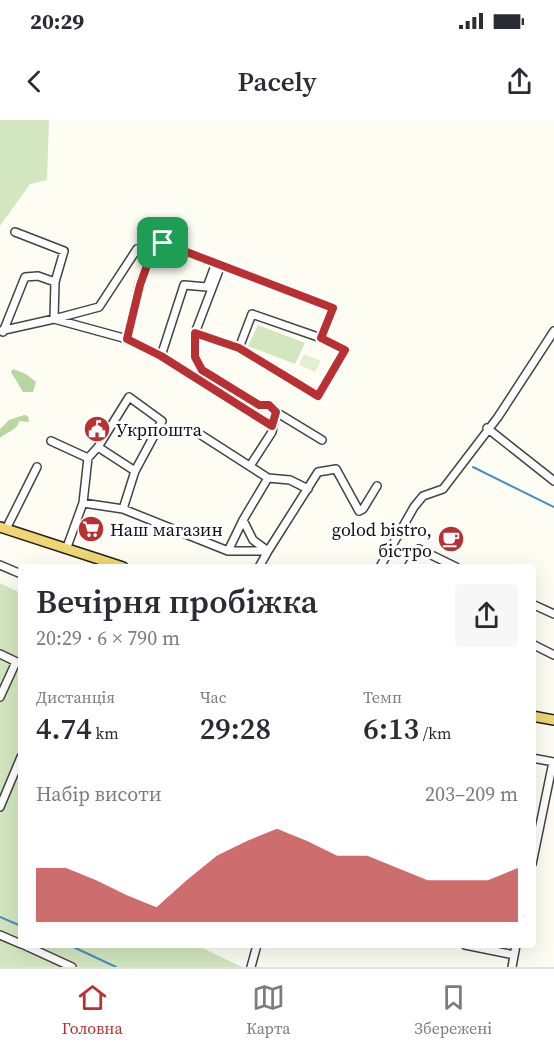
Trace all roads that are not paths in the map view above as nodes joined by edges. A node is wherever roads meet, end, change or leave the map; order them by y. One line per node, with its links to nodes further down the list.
1 (15, 232): 4 (street)
2 (137, 249): 5 (street)
3 (219, 264): 8 (street); 9 (street); 10 (street); 12 (street)
4 (55, 282): 5 (street); 7 (street)
5 (54, 319): 7 (street); 10 (street)
6 (554, 331): 15 (street)
7 (1, 332)
8 (195, 333): 11 (street); 13 (street)
9 (321, 338): 11 (street); 11 (street)
10 (127, 339): 12 (street)
11 (239, 348)
12 (161, 356): 14 (street)
13 (276, 412): 14 (street); 17 (street)
14 (272, 426): 21 (street)
15 (487, 428): 25 (street); 38 (street)
16 (198, 433): 21 (street)
17 (322, 440)
18 (51, 441): 20 (street)
19 (98, 447): 20 (street); 23 (street); 23 (street)
20 (88, 458): 28 (street)
21 (250, 466): 24 (street)
22 (37, 467): 31 (street)
23 (135, 471): 29 (street)
24 (268, 478): 27 (street); 30 (street)
25 (554, 481)
26 (377, 486): 27 (street)
27 (308, 489): 34 (street)
28 (83, 503): 29 (street); 32 (street)
29 (123, 508): 33 (street)
30 (243, 520): 33 (street); 34 (street)
31 (3, 528): 32 (main road)
32 (67, 547): 36 (main road)
33 (228, 551): 34 (street)
34 (268, 551): 37 (street)
35 (439, 563): 39 (street)
36 (115, 564)
37 (261, 564)
38 (382, 564)
39 (410, 564)
40 (0, 565): 41 (street)
41 (18, 573)
42 (536, 606): 43 (street)
43 (554, 614)
44 (536, 646): 46 (street)
45 (0, 654): 47 (street)
46 (554, 655)
47 (18, 663)
48 (18, 665): 49 (street)
49 (0, 697)
50 (536, 717): 51 (main road)
51 (554, 720)
52 (536, 759): 53 (street)
53 (553, 762): 56 (street)
54 (18, 764): 55 (street)
55 (0, 807)
56 (536, 845)
57 (0, 934): 58 (street)
58 (18, 942)
59 (31, 948): 64 (street)
60 (256, 948): 65 (street)
61 (480, 948): 63 (street)
62 (515, 948): 63 (street)
63 (514, 955): 66 (street)
64 (72, 967)
65 (251, 967)
66 (512, 967)

